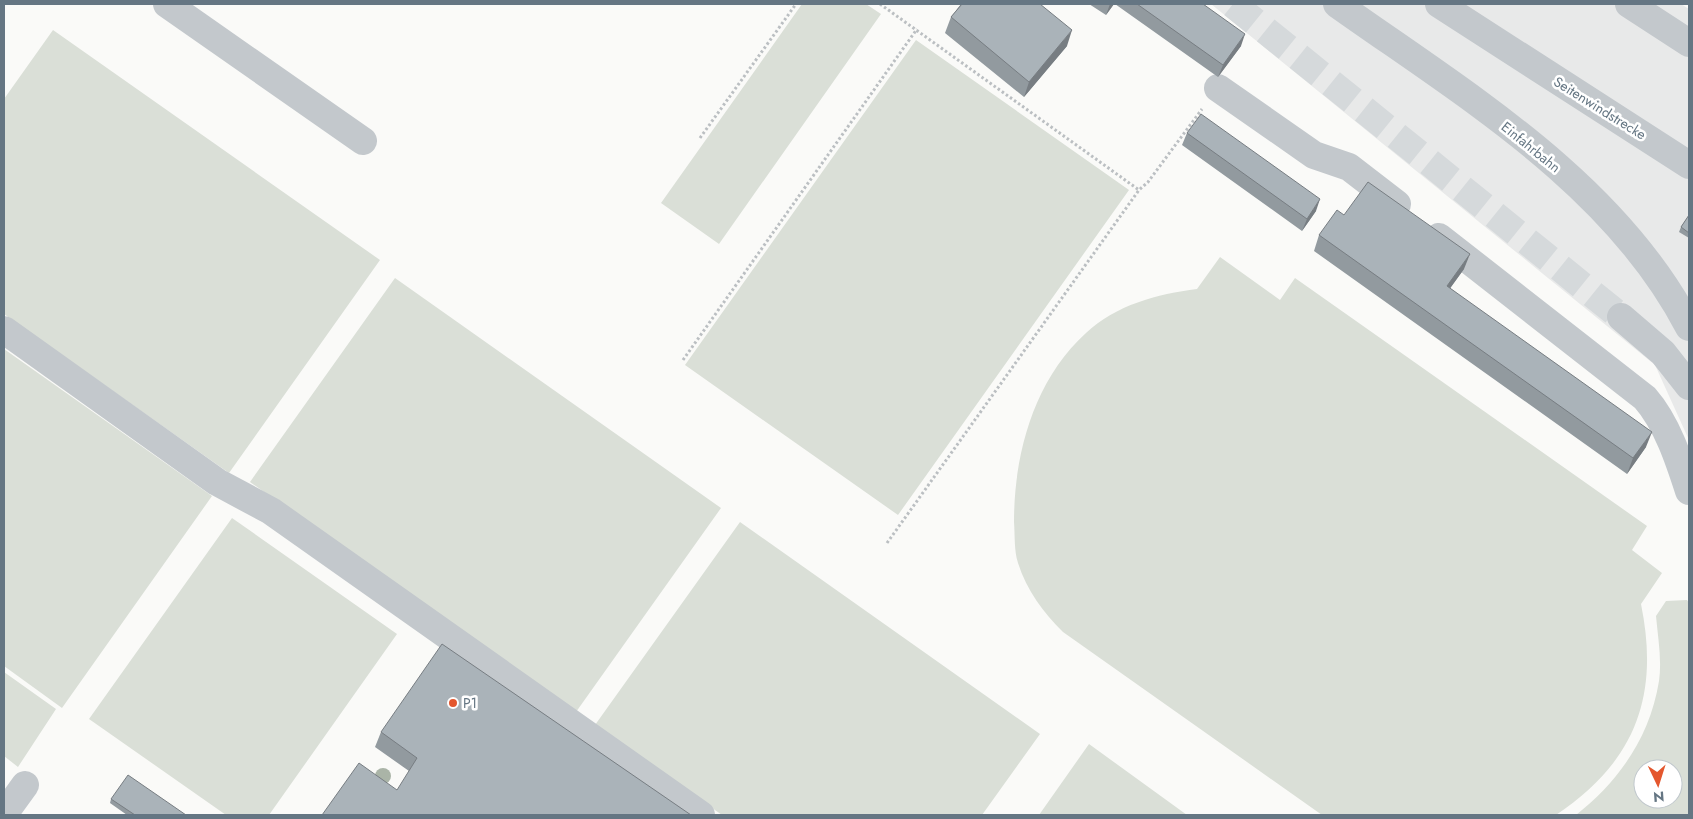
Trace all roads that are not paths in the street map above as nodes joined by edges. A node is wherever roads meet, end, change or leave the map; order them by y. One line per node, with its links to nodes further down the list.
1 (167, 4): 7 (street)
2 (1337, 4): 10 (street, Einfahrbahn)
3 (1439, 4): 8 (street, Seitenwindstrecke)
4 (1629, 4): 5 (street)
5 (1689, 43)
6 (1218, 88): 14 (street)
7 (363, 140)
8 (1689, 165)
9 (1621, 317): 13 (street)
10 (1685, 318): 12 (street)
11 (4, 330): 17 (street)
12 (1689, 344)
13 (1689, 386)
14 (1689, 491)
15 (25, 785): 16 (street)
16 (4, 814)
17 (700, 815)

